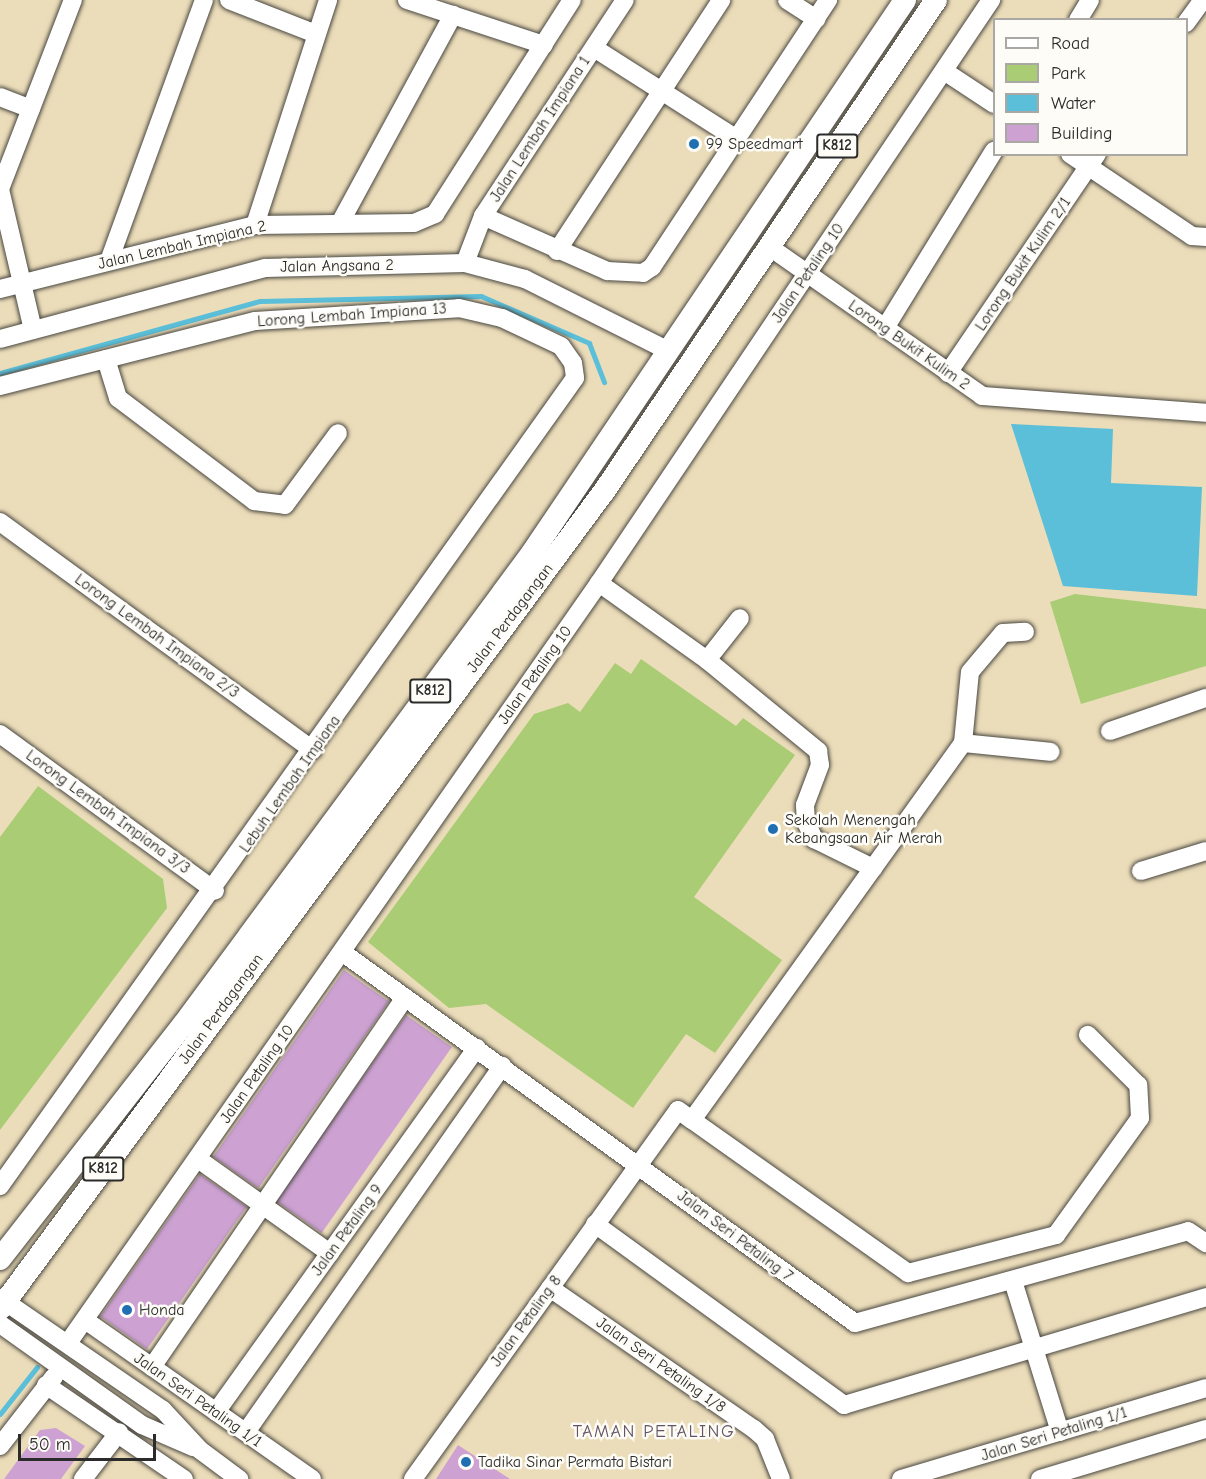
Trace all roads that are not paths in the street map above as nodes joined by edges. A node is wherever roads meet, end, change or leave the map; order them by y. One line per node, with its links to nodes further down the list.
1 (74, 0): 27 (street)
2 (204, 0): 39 (street)
3 (229, 0): 20 (street)
4 (328, 0): 20 (street)
5 (406, 0): 16 (street)
6 (572, 0): 21 (street, Jalan Lembah Impiana 2)
7 (625, 0): 22 (street, Jalan Lembah Impiana 1)
8 (721, 0): 24 (street)
9 (787, 0): 18 (street)
10 (828, 0): 18 (street)
11 (904, 0): 47 (main road, Jalan Perdagangan / K812)
12 (936, 0): 37 (main road, Jalan Perdagangan / K812)
13 (992, 0): 23 (street, Jalan Petaling 10)
14 (1090, 0): 17 (street)
15 (1203, 0): 19 (street)
16 (453, 15): 21 (street); 34 (street)
17 (1079, 18)
18 (816, 19): 28 (street)
19 (1188, 21)
20 (316, 34): 35 (street)
21 (544, 45): 34 (street, Jalan Lembah Impiana 2)
22 (594, 48): 24 (street); 33 (street, Jalan Lembah Impiana 1)
23 (944, 71): 26 (street); 41 (street, Jalan Petaling 10)
24 (663, 90): 28 (street); 38 (street)
25 (0, 97): 27 (street)
26 (993, 103)
27 (31, 109): 32 (street)
28 (737, 139): 38 (street)
29 (993, 153): 44 (street)
30 (1077, 156): 31 (street)
31 (1093, 161): 36 (street); 49 (street, Lorong Bukit Kulim 2/1)
32 (4, 169): 42 (street)
33 (483, 216): 38 (street); 40 (street, Jalan Lembah Impiana 1)
34 (340, 223): 35 (street, Jalan Lembah Impiana 2)
35 (255, 225): 39 (street, Jalan Lembah Impiana 2)
36 (1206, 237)
37 (771, 248): 41 (street, Lorong Bukit Kulim 2); 86 (main road, Jalan Perdagangan / K812)
38 (557, 251)
39 (108, 261): 42 (street, Jalan Lembah Impiana 2)
40 (465, 263): 45 (street, Jalan Angsana 2); 47 (street, Jalan Angsana 2)
41 (807, 274): 44 (street, Lorong Bukit Kulim 2); 55 (street, Jalan Petaling 10)
42 (19, 285): 43 (street, Jalan Lembah Impiana 2); 45 (street)
43 (0, 289)
44 (885, 328): 49 (street, Lorong Bukit Kulim 2)
45 (33, 330): 46 (street, Jalan Angsana 2)
46 (0, 339)
47 (665, 349): 82 (main road, Jalan Perdagangan / K812)
48 (106, 359): 50 (street, Lorong Lembah Impiana 13); 51 (street, Lorong Lembah Impiana 13); 53 (street)
49 (948, 373): 52 (street, Lorong Bukit Kulim 2)
50 (575, 378): 63 (street, Lebuh Lembah Impiana)
51 (0, 386)
52 (1206, 413)
53 (338, 433)
54 (0, 522): 63 (street, Lorong Lembah Impiana 2/3)
55 (599, 583): 58 (street); 69 (street, Jalan Petaling 10)
56 (740, 618): 58 (street)
57 (1024, 632): 62 (street)
58 (707, 660): 66 (street)
59 (1206, 698): 60 (street)
60 (1110, 731)
61 (0, 734): 68 (street, Lorong Lembah Impiana 3/3)
62 (963, 743): 64 (street); 66 (street)
63 (313, 750): 68 (street, Lebuh Lembah Impiana)
64 (1051, 752)
65 (1206, 851): 67 (street)
66 (873, 868): 74 (street)
67 (1141, 871)
68 (215, 891): 77 (street, Lebuh Lembah Impiana)
69 (342, 952): 70 (street, Jalan Seri Petaling 7); 75 (street, Jalan Petaling 10)
70 (405, 997): 72 (street, Jalan Seri Petaling 7); 78 (street)
71 (1088, 1035): 74 (street)
72 (477, 1048): 73 (street, Jalan Seri Petaling 7); 81 (street, Jalan Petaling 9)
73 (502, 1066): 76 (street, Jalan Seri Petaling 7); 98 (street)
74 (692, 1120): 76 (street, Jalan Petaling 8)
75 (198, 1159): 78 (street); 87 (street, Jalan Petaling 10)
76 (639, 1163): 79 (street, Jalan Petaling 8); 83 (street, Jalan Seri Petaling 7)
77 (0, 1186)
78 (263, 1205): 81 (street); 91 (street)
79 (595, 1224): 84 (street, Jalan Petaling 8); 90 (street)
80 (1206, 1243): 83 (street, Jalan Seri Petaling 7)
81 (330, 1253): 95 (street, Jalan Petaling 9)
82 (0, 1259)
83 (1013, 1281): 90 (street)
84 (550, 1287): 106 (street, Jalan Petaling 8); 107 (street, Jalan Seri Petaling 1/8)
85 (1206, 1297): 90 (street)
86 (2, 1303): 89 (street)
87 (85, 1320): 89 (street, Jalan Petaling 10); 91 (street, Jalan Seri Petaling 1/1)
88 (0, 1324): 92 (street)
89 (68, 1343): 101 (street)
90 (1035, 1351): 99 (street)
91 (152, 1367): 95 (street, Jalan Seri Petaling 1/1)
92 (64, 1368): 93 (street); 101 (street)
93 (46, 1385): 97 (street); 100 (street)
94 (1206, 1388): 99 (street, Jalan Seri Petaling 1/1)
95 (216, 1412): 98 (street, Jalan Seri Petaling 1/1)
96 (1206, 1429): 109 (street)
97 (119, 1431): 102 (street); 103 (street)
98 (246, 1432): 105 (street, Jalan Seri Petaling 1/1)
99 (1060, 1432): 108 (street, Jalan Seri Petaling 1/1)
100 (0, 1446)
101 (200, 1450): 104 (street)
102 (83, 1479)
103 (184, 1479)
104 (239, 1479)
105 (312, 1479)
106 (413, 1479)
107 (781, 1479)
108 (901, 1479)
109 (1040, 1479)

